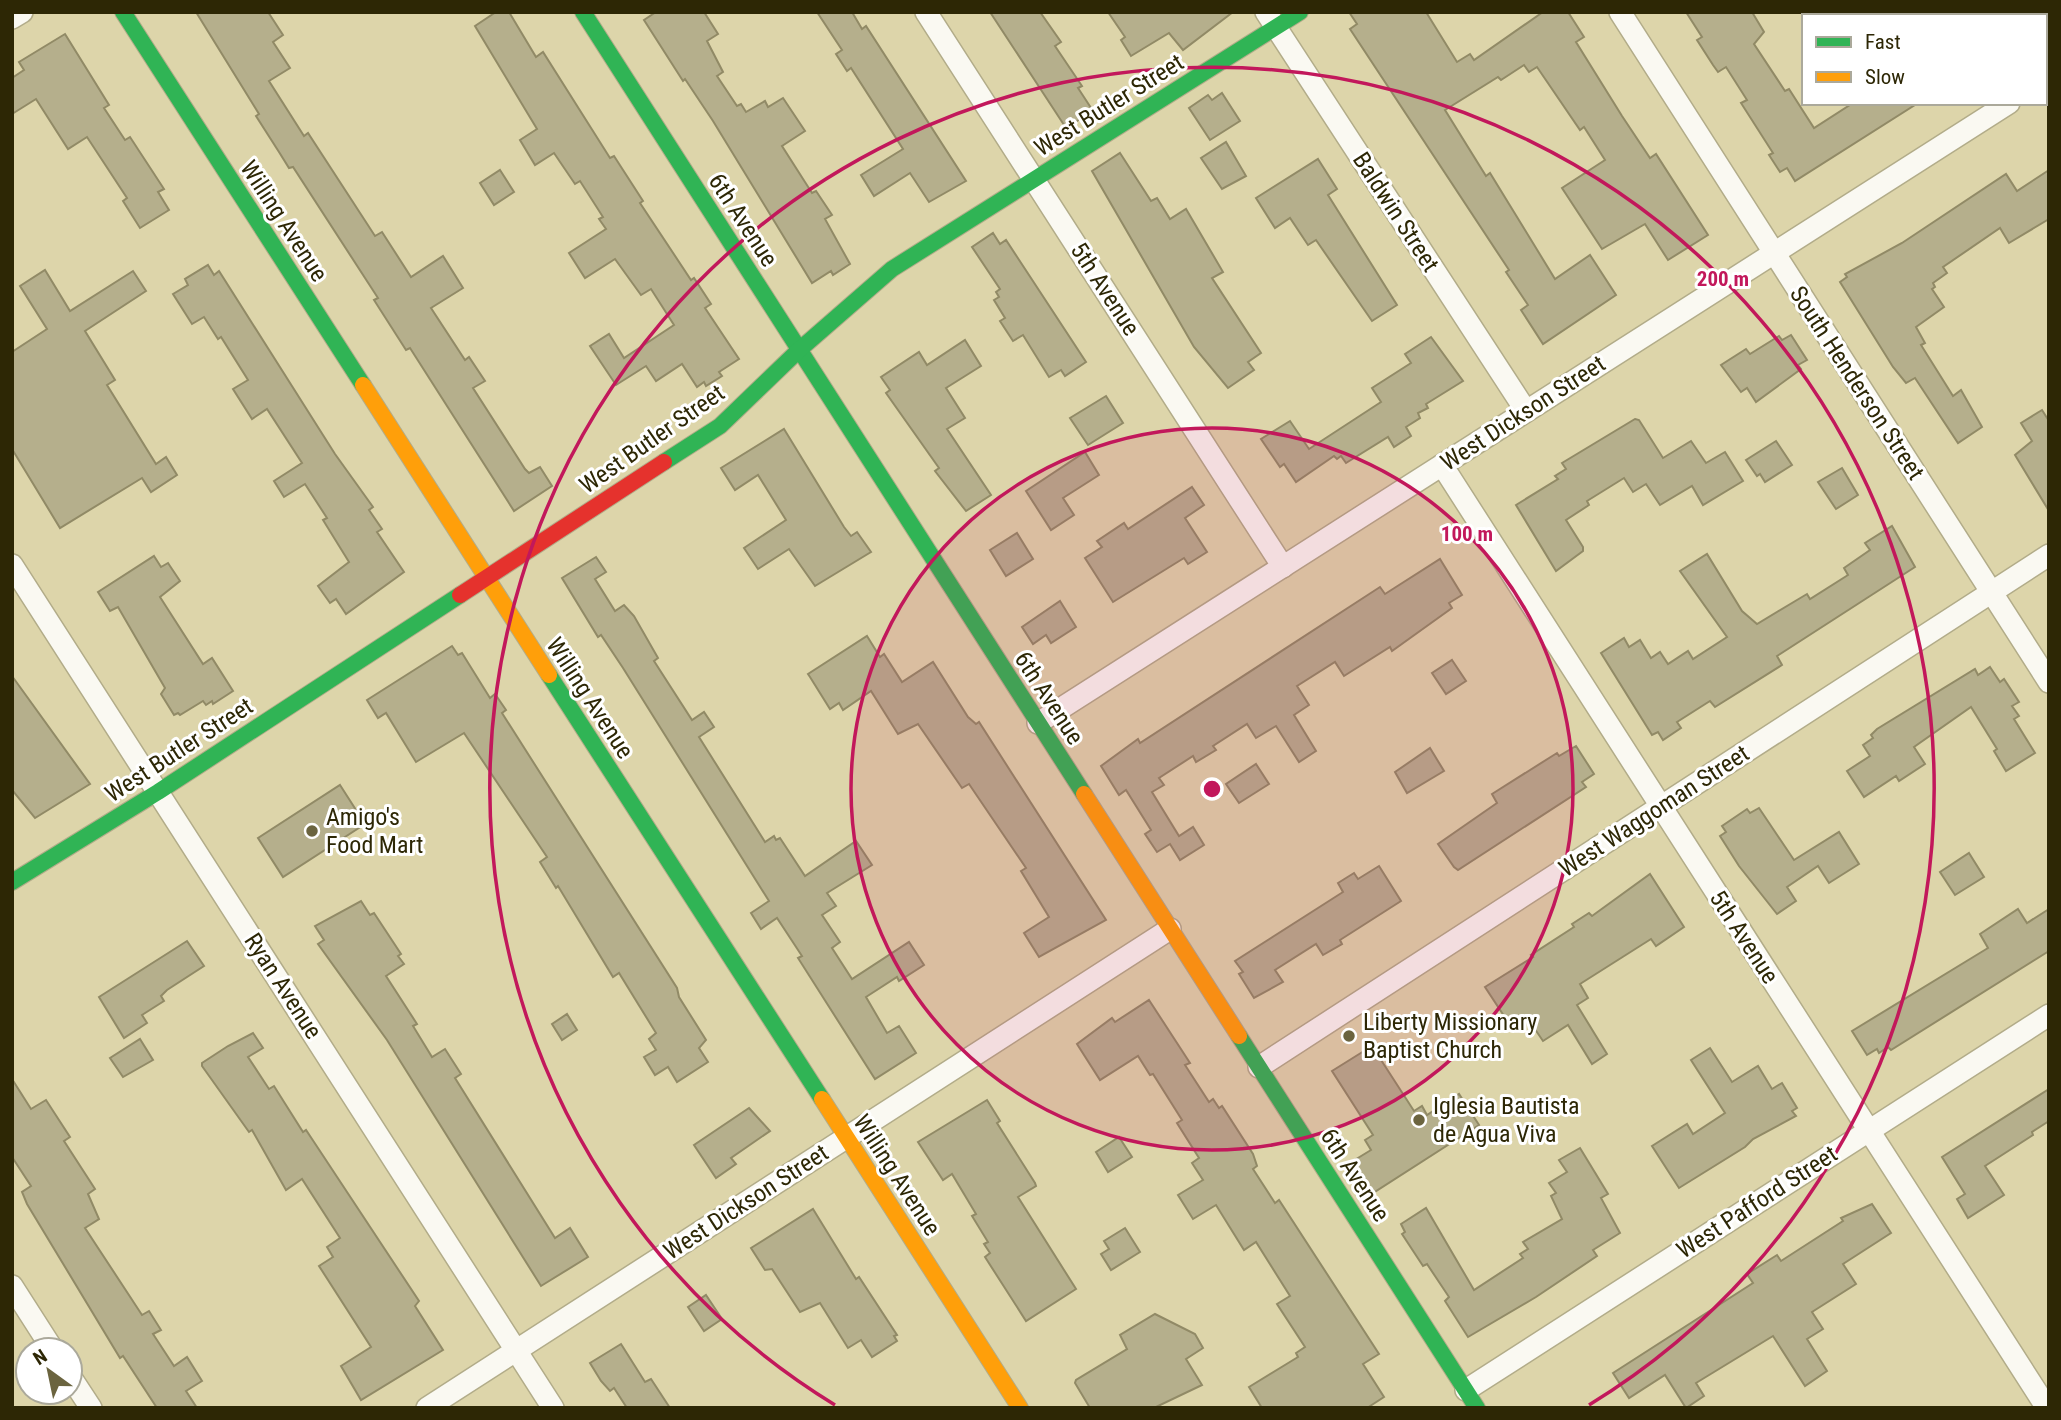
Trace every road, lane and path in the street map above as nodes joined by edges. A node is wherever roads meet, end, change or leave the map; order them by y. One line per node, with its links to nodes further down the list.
1 (22, 12): 7 (street)
2 (123, 12): 18 (street, Willing Avenue)
3 (583, 12): 12 (street, 6th Avenue)
4 (926, 12): 10 (street, 5th Avenue)
5 (1300, 12): 8 (street, West Butler Street)
6 (1620, 12): 11 (street, South Henderson Street)
7 (12, 18)
8 (1271, 20): 10 (street, West Butler Street); 13 (street, Baldwin Street)
9 (2006, 105): 11 (street, West Dickson Street)
10 (1034, 179): 12 (street, West Butler Street); 17 (street, 5th Avenue)
11 (1774, 253): 13 (street, West Dickson Street); 19 (street, South Henderson Street)
12 (799, 350): 18 (street, West Butler Street); 21 (street, 6th Avenue)
13 (1526, 411): 14 (street, West Dickson Street)
14 (1441, 465): 17 (street, West Dickson Street); 23 (street, 5th Avenue)
15 (2049, 555): 19 (street, West Waggoman Street)
16 (12, 565): 22 (street, Ryan Avenue)
17 (1283, 567): 21 (street, West Dickson Street)
18 (486, 578): 22 (street, West Butler Street); 29 (street, Willing Avenue)
19 (1991, 593): 20 (street, South Henderson Street); 23 (street, West Waggoman Street)
20 (2049, 682)
21 (1038, 723): 25 (street, 6th Avenue)
22 (158, 792): 24 (street, West Butler Street); 32 (street, Ryan Avenue)
23 (1660, 807): 27 (street, West Waggoman Street); 28 (street, 5th Avenue)
24 (12, 882)
25 (1170, 929): 27 (street, 6th Avenue); 29 (street, West Dickson Street)
26 (2049, 1015): 28 (street, West Pafford Street)
27 (1259, 1067): 33 (street, 6th Avenue)
28 (1869, 1131): 33 (street, West Pafford Street); 37 (street, 5th Avenue)
29 (846, 1138): 32 (street, West Dickson Street); 36 (street, Willing Avenue)
30 (12, 1286): 31 (street)
31 (44, 1336)
32 (516, 1350): 34 (street, West Dickson Street); 35 (street, Ryan Avenue)
33 (1472, 1399)
34 (427, 1408)
35 (553, 1408)
36 (1020, 1408)
37 (2047, 1408)

